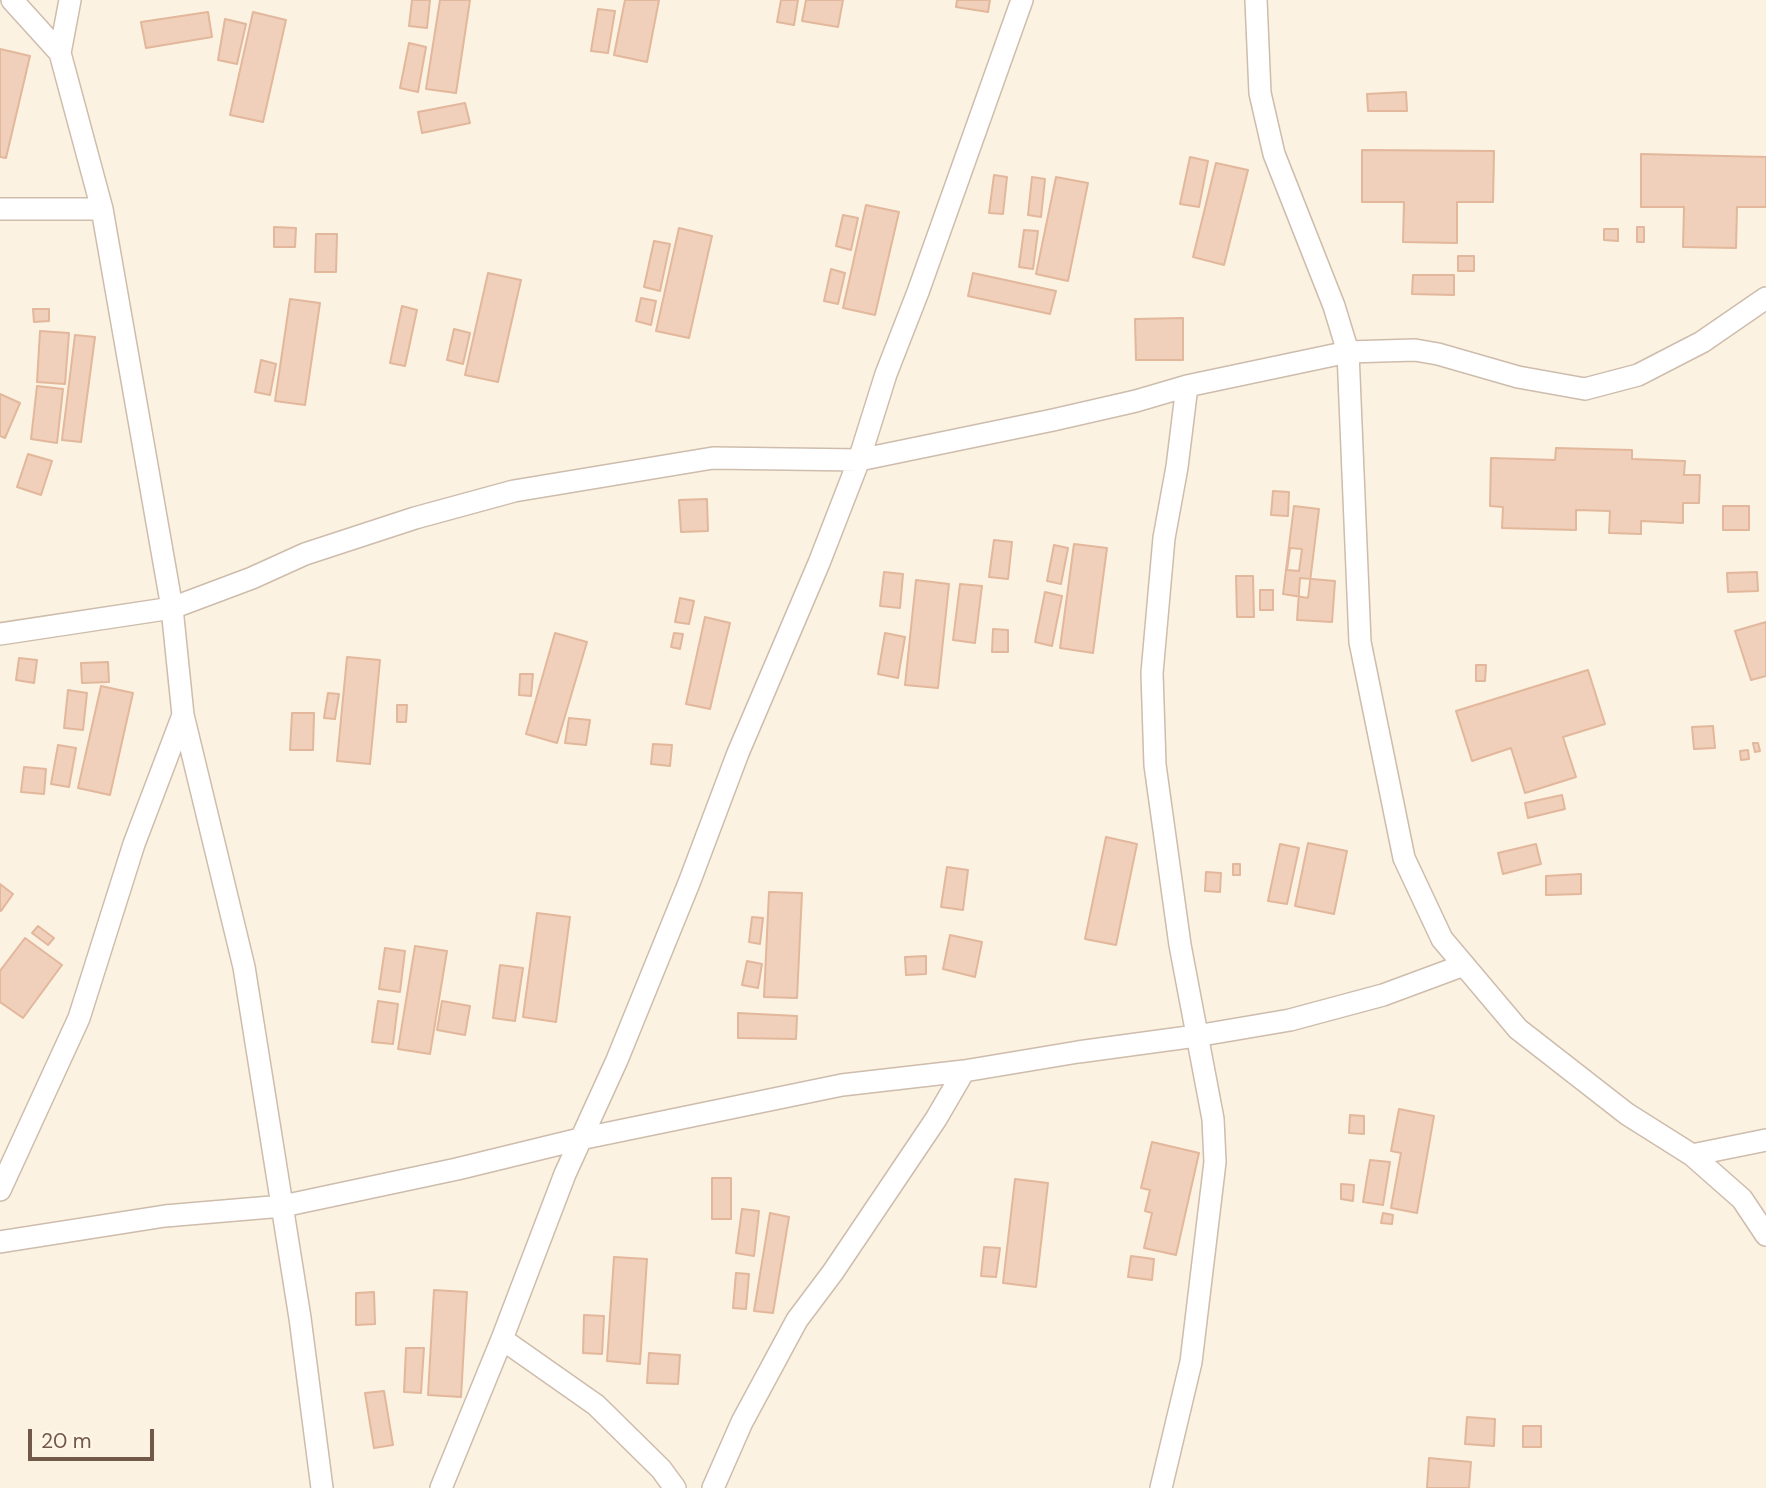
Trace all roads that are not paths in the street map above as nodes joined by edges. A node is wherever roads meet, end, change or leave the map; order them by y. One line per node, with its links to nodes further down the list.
1 (12, 0): 5 (lane)
2 (70, 0): 5 (lane)
3 (1022, 0): 11 (lane)
4 (1256, 0): 9 (lane)
5 (60, 54): 7 (lane)
6 (0, 209): 7 (lane)
7 (102, 209): 12 (lane)
8 (1766, 298): 9 (lane)
9 (1348, 352): 10 (lane); 15 (lane)
10 (1187, 386): 11 (lane); 16 (lane)
11 (859, 460): 12 (lane); 18 (lane)
12 (172, 608): 13 (lane); 14 (lane)
13 (0, 634)
14 (183, 715): 21 (lane); 22 (lane)
15 (1464, 965): 16 (lane); 20 (lane)
16 (1196, 1036): 17 (lane); 30 (lane)
17 (964, 1070): 18 (lane); 29 (lane)
18 (580, 1139): 22 (lane); 25 (lane)
19 (1766, 1140): 20 (lane)
20 (1692, 1155): 23 (lane)
21 (0, 1191)
22 (284, 1206): 24 (lane); 26 (lane)
23 (1766, 1235)
24 (0, 1242)
25 (502, 1339): 27 (lane); 28 (lane)
26 (322, 1488)
27 (441, 1488)
28 (675, 1488)
29 (713, 1488)
30 (1161, 1488)

